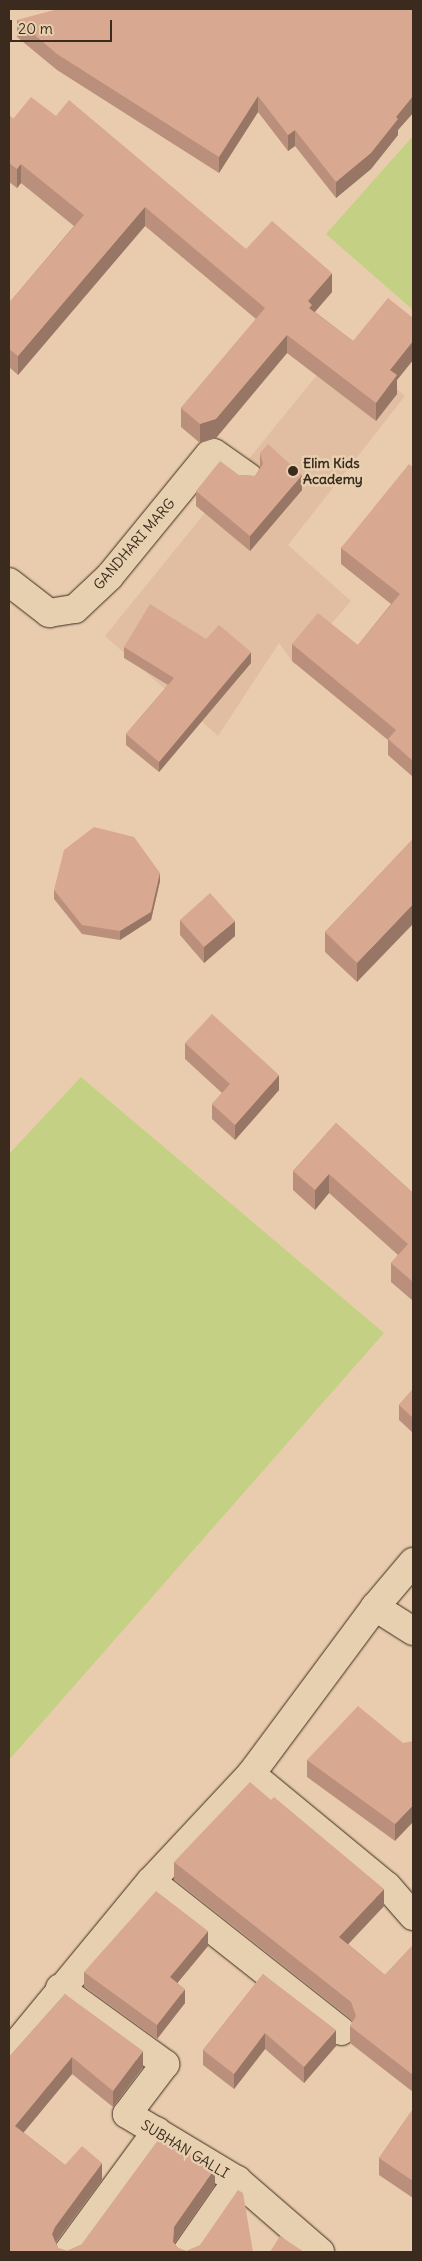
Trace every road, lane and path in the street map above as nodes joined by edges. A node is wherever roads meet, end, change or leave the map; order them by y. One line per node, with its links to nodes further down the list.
1 (248, 477): 2 (street, GANDHARI MARG)
2 (9, 582)
3 (413, 1562): 4 (street)
4 (375, 1607): 5 (street); 6 (street)
5 (413, 1631)
6 (251, 1774): 7 (street); 8 (street)
7 (151, 1882): 9 (street); 10 (street)
8 (413, 1916)
9 (60, 1988): 11 (street); 12 (street, SUBHAN GALLI)
10 (341, 2031)
11 (9, 2053)
12 (157, 2131): 13 (street, SUBHAN GALLI); 14 (street)
13 (237, 2180): 15 (street); 16 (street, SUBHAN GALLI)
14 (68, 2252)
15 (187, 2252)
16 (320, 2252)

